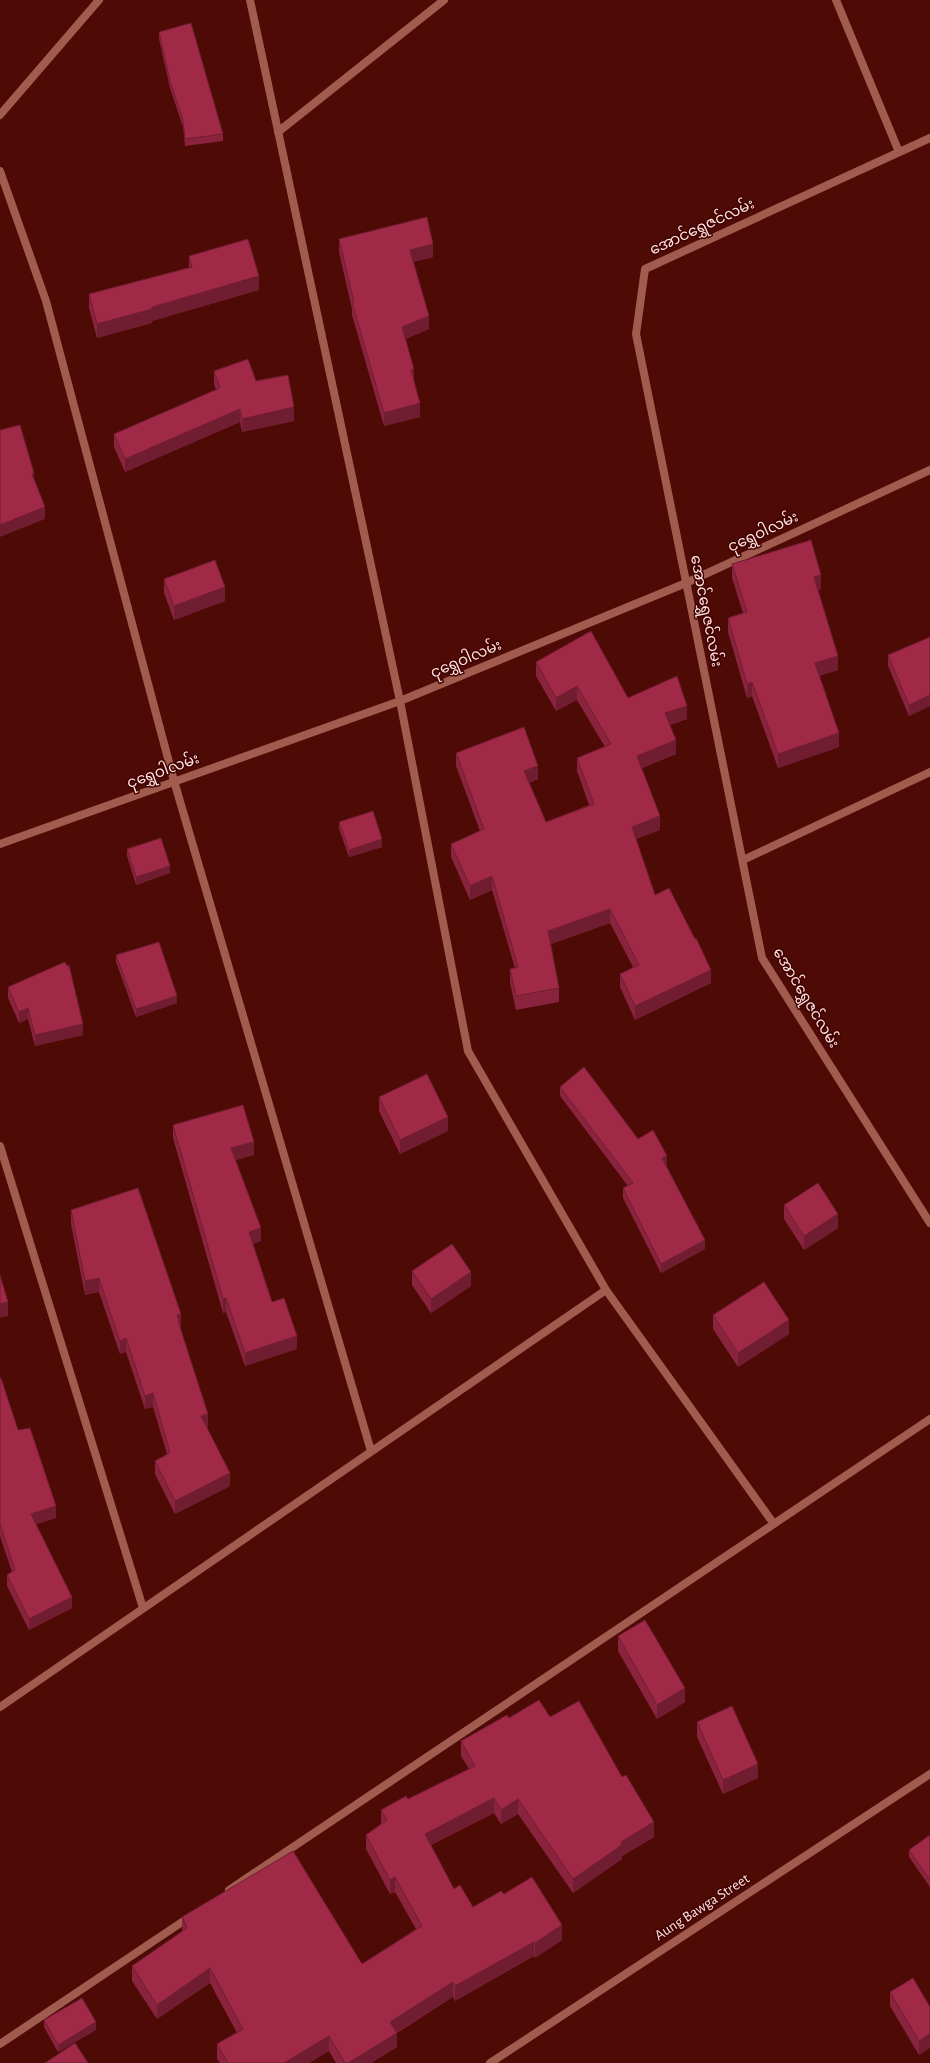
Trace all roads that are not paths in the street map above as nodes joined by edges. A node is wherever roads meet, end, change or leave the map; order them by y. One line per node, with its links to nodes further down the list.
1 (99, 0): 5 (street)
2 (250, 0): 6 (street)
3 (444, 0): 6 (street)
4 (836, 0): 8 (street)
5 (0, 115)
6 (278, 132): 12 (street)
7 (930, 138): 8 (street, အောင်ရွှေဇင်လမ်း)
8 (899, 152): 11 (street, အောင်ရွှေဇင်လမ်း)
9 (0, 171): 14 (street)
10 (930, 470): 11 (street, ငုရွှေဝါလမ်း)
11 (686, 583): 12 (street, ငုရွှေဝါလမ်း); 16 (street, အောင်ရွှေဇင်လမ်း)
12 (400, 701): 14 (street, ငုရွှေဝါလမ်း); 19 (street)
13 (930, 772): 16 (street)
14 (174, 781): 15 (street, ငုရွှေဝါလမ်း); 21 (street)
15 (0, 844)
16 (743, 860): 18 (street, အောင်ရွှေဇင်လမ်း)
17 (0, 1146): 23 (street)
18 (930, 1223)
19 (606, 1290): 21 (street); 22 (street)
20 (930, 1419): 22 (street)
21 (371, 1451): 23 (street)
22 (774, 1524): 26 (street)
23 (143, 1608): 24 (street)
24 (0, 1707)
25 (930, 1774): 29 (street, Aung Bawga Street)
26 (225, 1892)
27 (198, 1910): 28 (street)
28 (0, 2044)
29 (490, 2063)

